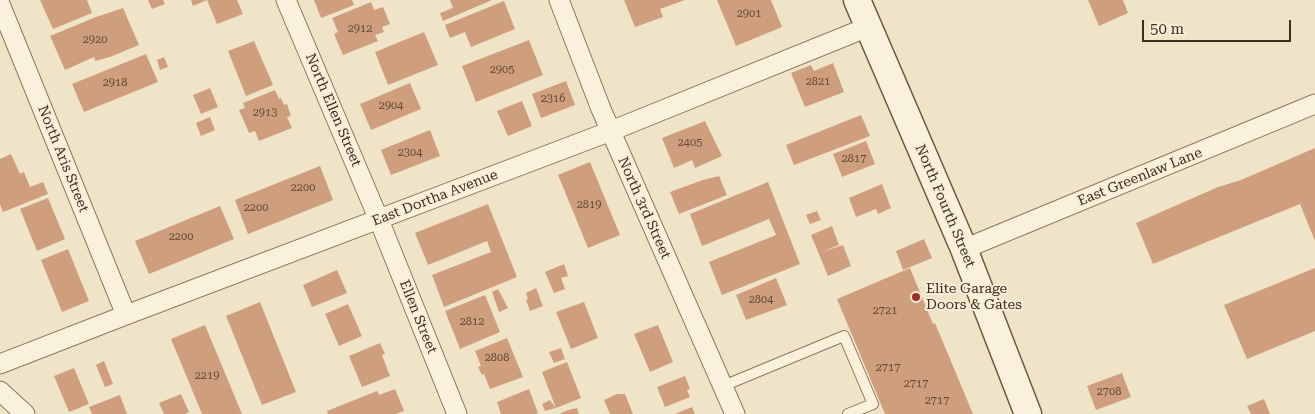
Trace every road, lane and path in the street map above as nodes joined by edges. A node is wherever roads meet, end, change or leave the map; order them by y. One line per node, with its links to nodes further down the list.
1 (286, 0): 8 (street, North Ellen Street)
2 (559, 0): 7 (street, North 3rd Street)
3 (857, 0): 5 (main road, North Fourth Street)
4 (0, 4): 10 (street, North Aris Street)
5 (868, 27): 7 (street, East Dortha Avenue); 9 (main road, North Fourth Street)
6 (1315, 104): 9 (street, East Greenlaw Lane)
7 (611, 131): 8 (street, East Dortha Avenue); 12 (street, North 3rd Street)
8 (379, 220): 10 (street, East Dortha Avenue); 16 (street, Ellen Street)
9 (964, 249): 19 (main road, North Fourth Street)
10 (126, 315): 11 (street, East Dortha Avenue)
11 (0, 364)
12 (723, 386): 14 (lane); 17 (street, North 3rd Street)
13 (0, 391): 15 (street)
14 (866, 411): 18 (lane)
15 (25, 414)
16 (457, 414)
17 (735, 414)
18 (848, 414)
19 (1028, 414)

